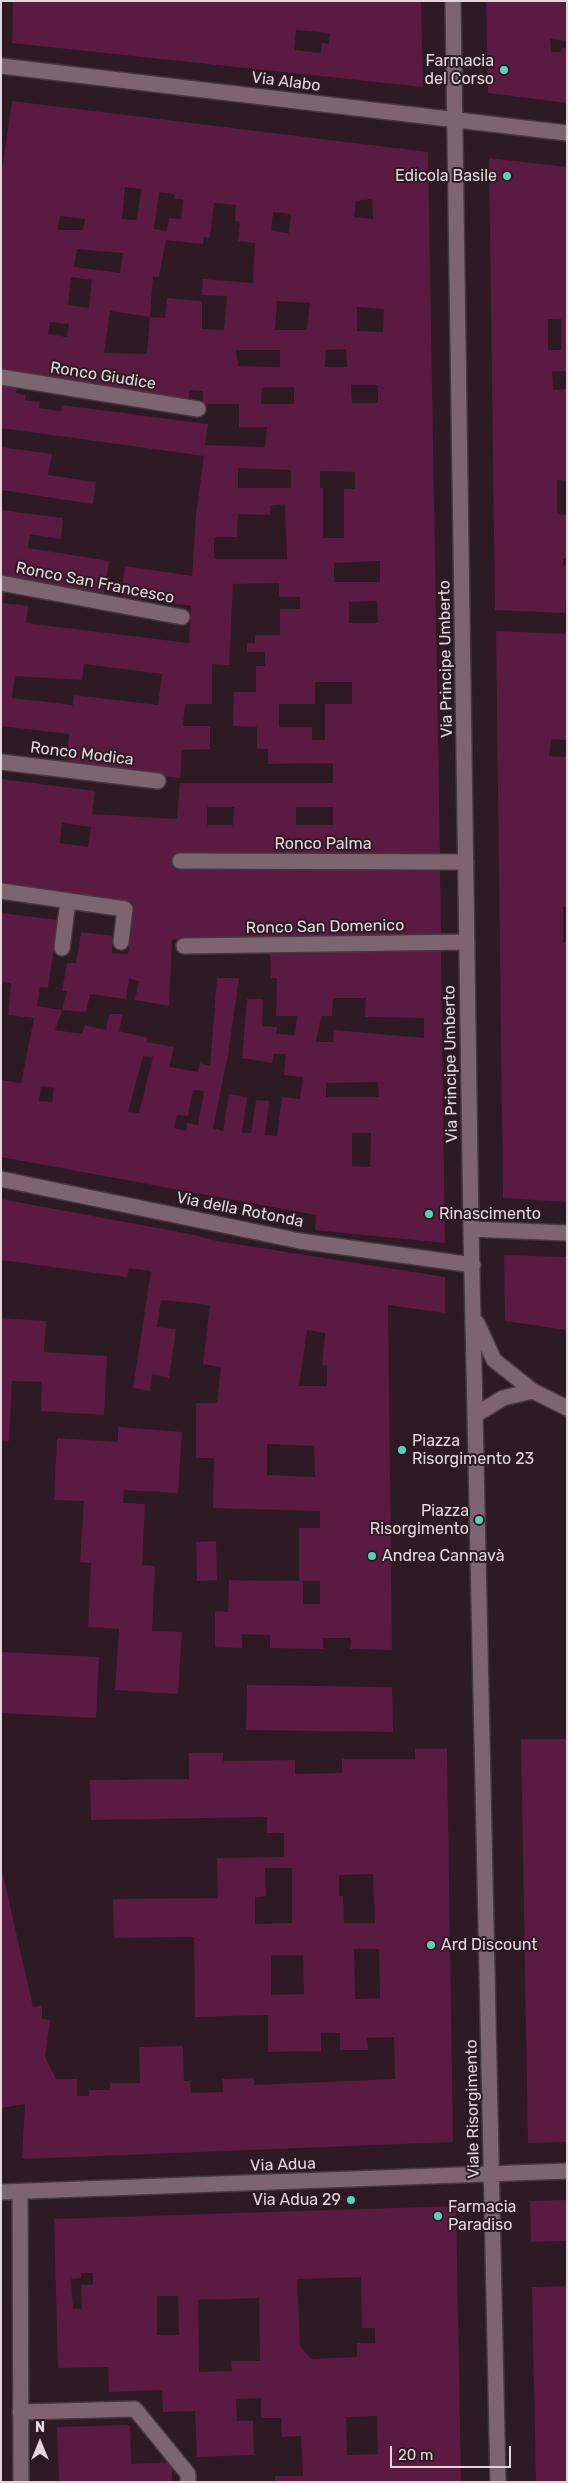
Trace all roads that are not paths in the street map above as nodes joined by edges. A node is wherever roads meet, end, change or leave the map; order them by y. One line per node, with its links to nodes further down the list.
1 (453, 1): 3 (street, Via Principe Umberto)
2 (1, 66): 3 (street, Via Alabo)
3 (455, 119): 4 (street, Via Alabo); 12 (street, Via Principe Umberto)
4 (567, 132)
5 (1, 377): 6 (street, Ronco Giudice)
6 (198, 409)
7 (1, 583): 8 (street, Ronco San Francesco)
8 (182, 616)
9 (1, 762): 10 (street, Ronco Modica)
10 (158, 781)
11 (180, 861): 12 (street, Ronco Palma)
12 (466, 862): 16 (street, Via Principe Umberto)
13 (1, 891): 14 (street)
14 (68, 901): 15 (street); 18 (street)
15 (121, 942)
16 (467, 942): 17 (street, Ronco San Domenico); 20 (street, Via Principe Umberto)
17 (184, 946)
18 (62, 948)
19 (1, 1179): 22 (street, Via della Rotonda)
20 (471, 1229): 21 (street); 22 (street, Via Principe Umberto)
21 (567, 1233)
22 (473, 1265): 23 (street, Via Principe Umberto)
23 (474, 1317): 24 (street); 26 (street, Via Principe Umberto)
24 (533, 1391): 25 (street); 26 (street)
25 (567, 1408)
26 (477, 1414): 28 (street, Viale Risorgimento)
27 (567, 2171): 28 (street, Via Adua)
28 (492, 2173): 30 (street, Via Adua); 34 (street, Viale Risorgimento)
29 (1, 2192): 30 (street, Via Adua)
30 (20, 2193): 31 (street)
31 (20, 2412): 32 (street); 33 (street)
32 (21, 2482)
33 (188, 2482)
34 (498, 2482)

